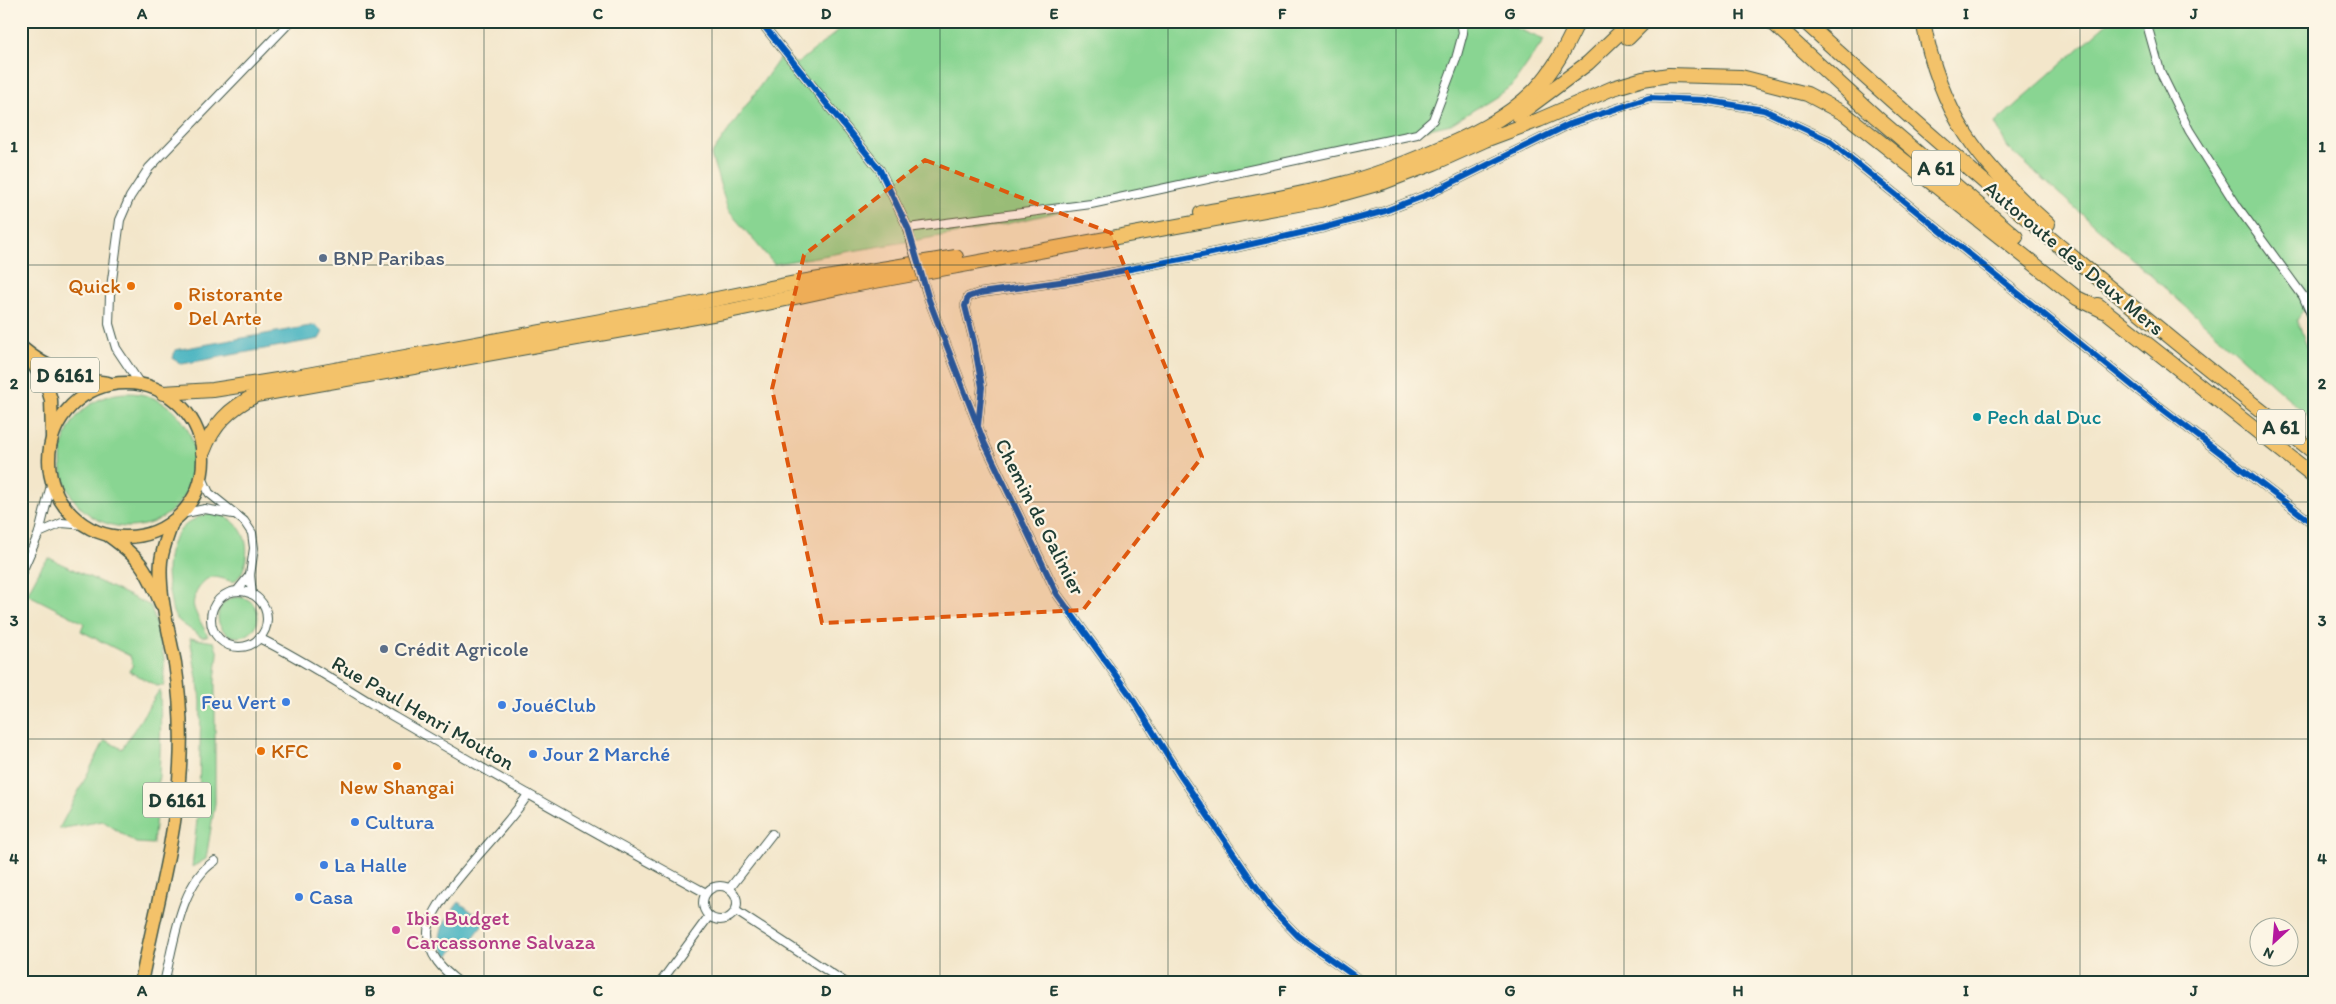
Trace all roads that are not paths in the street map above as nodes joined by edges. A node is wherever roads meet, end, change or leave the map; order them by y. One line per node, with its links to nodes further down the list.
1 (291, 21): 19 (street)
2 (760, 21): 13 (street, Chemin de Galinier)
3 (1461, 21): 13 (street)
4 (1578, 21): 11 (highway)
5 (1632, 21): 11 (highway)
6 (1646, 21): 12 (highway)
7 (1771, 21): 15 (highway, Autoroute des Deux Mers / A 61)
8 (1804, 21): 14 (highway, Autoroute des Deux Mers / A 61)
9 (1923, 21): 14 (highway)
10 (2146, 21): 16 (street)
11 (1467, 137): 20 (highway)
12 (1485, 140): 15 (highway); 23 (highway)
13 (908, 228): 21 (street, Chemin de Galinier, bridge)
14 (2074, 258): 24 (highway, Autoroute des Deux Mers / A 61)
15 (2104, 311): 26 (highway, Autoroute des Deux Mers / A 61)
16 (2315, 323)
17 (22, 348): 18 (main road, D 6161); 22 (main road, D 6161)
18 (113, 384): 19 (main road); 22 (main road)
19 (140, 384): 20 (main road)
20 (163, 392): 23 (main road)
21 (978, 426): 31 (street); 52 (street, Chemin de Galinier)
22 (52, 439): 27 (main road)
23 (203, 452): 25 (main road)
24 (2315, 453)
25 (202, 477): 28 (street); 29 (main road)
26 (2315, 477)
27 (52, 482): 30 (main road); 32 (street)
28 (236, 514): 29 (street); 35 (street)
29 (177, 518): 33 (main road); 38 (main road, D 6161)
30 (85, 525): 32 (street); 33 (main road)
31 (2315, 525)
32 (39, 533): 34 (street)
33 (106, 534): 38 (main road, D 6161)
34 (21, 574)
35 (250, 575): 36 (street); 37 (street)
36 (237, 591): 37 (street); 39 (street)
37 (252, 594): 39 (street)
38 (165, 615): 47 (main road, D 6161)
39 (261, 635): 40 (street, Rue Paul Henri Mouton)
40 (528, 794): 44 (street, Rue Paul Henri Mouton); 49 (street)
41 (772, 834): 43 (street)
42 (215, 861): 48 (street)
43 (730, 888): 44 (street); 45 (street)
44 (706, 893): 46 (street)
45 (736, 911): 46 (street); 51 (street)
46 (709, 916): 50 (street)
47 (141, 983)
48 (164, 983)
49 (460, 983)
50 (660, 983)
51 (846, 983)
52 (1364, 983)

